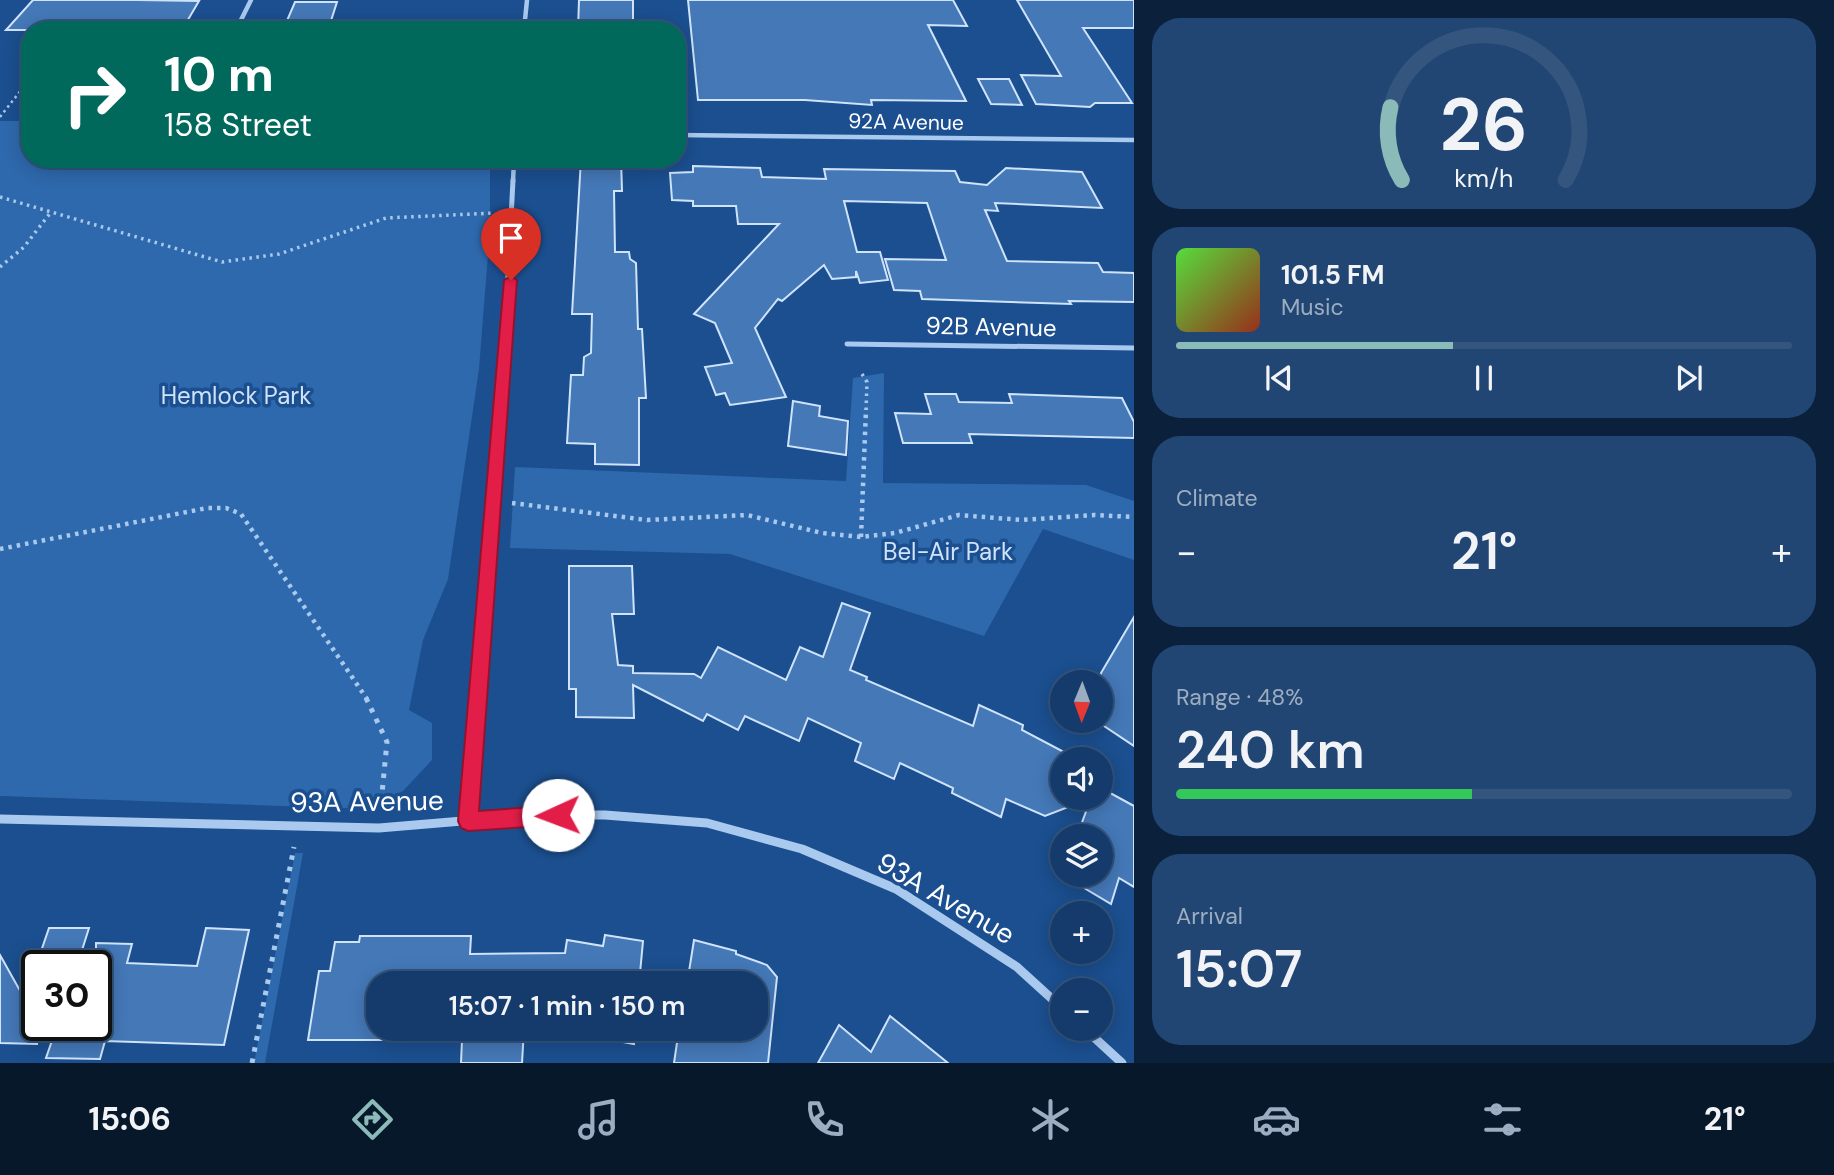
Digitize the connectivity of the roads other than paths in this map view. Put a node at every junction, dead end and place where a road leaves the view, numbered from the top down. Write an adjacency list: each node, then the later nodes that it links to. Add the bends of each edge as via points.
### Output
1 (251, 0): 3 (street)
2 (527, 0): 4 (street)
3 (240, 21)
4 (525, 21)
5 (686, 135): 6 (street, 92A Avenue)
6 (1134, 140)
7 (514, 168): 11 (street, via 508,325)
8 (847, 344): 9 (street, 92B Avenue)
9 (1134, 348)
10 (0, 820): 11 (street, 93A Avenue, via 379,828)
11 (468, 821): 12 (street, 93A Avenue, via 605,815 694,822 802,849 896,889 1017,967)
12 (1050, 997)
13 (1098, 1041): 14 (street)
14 (1122, 1063)

